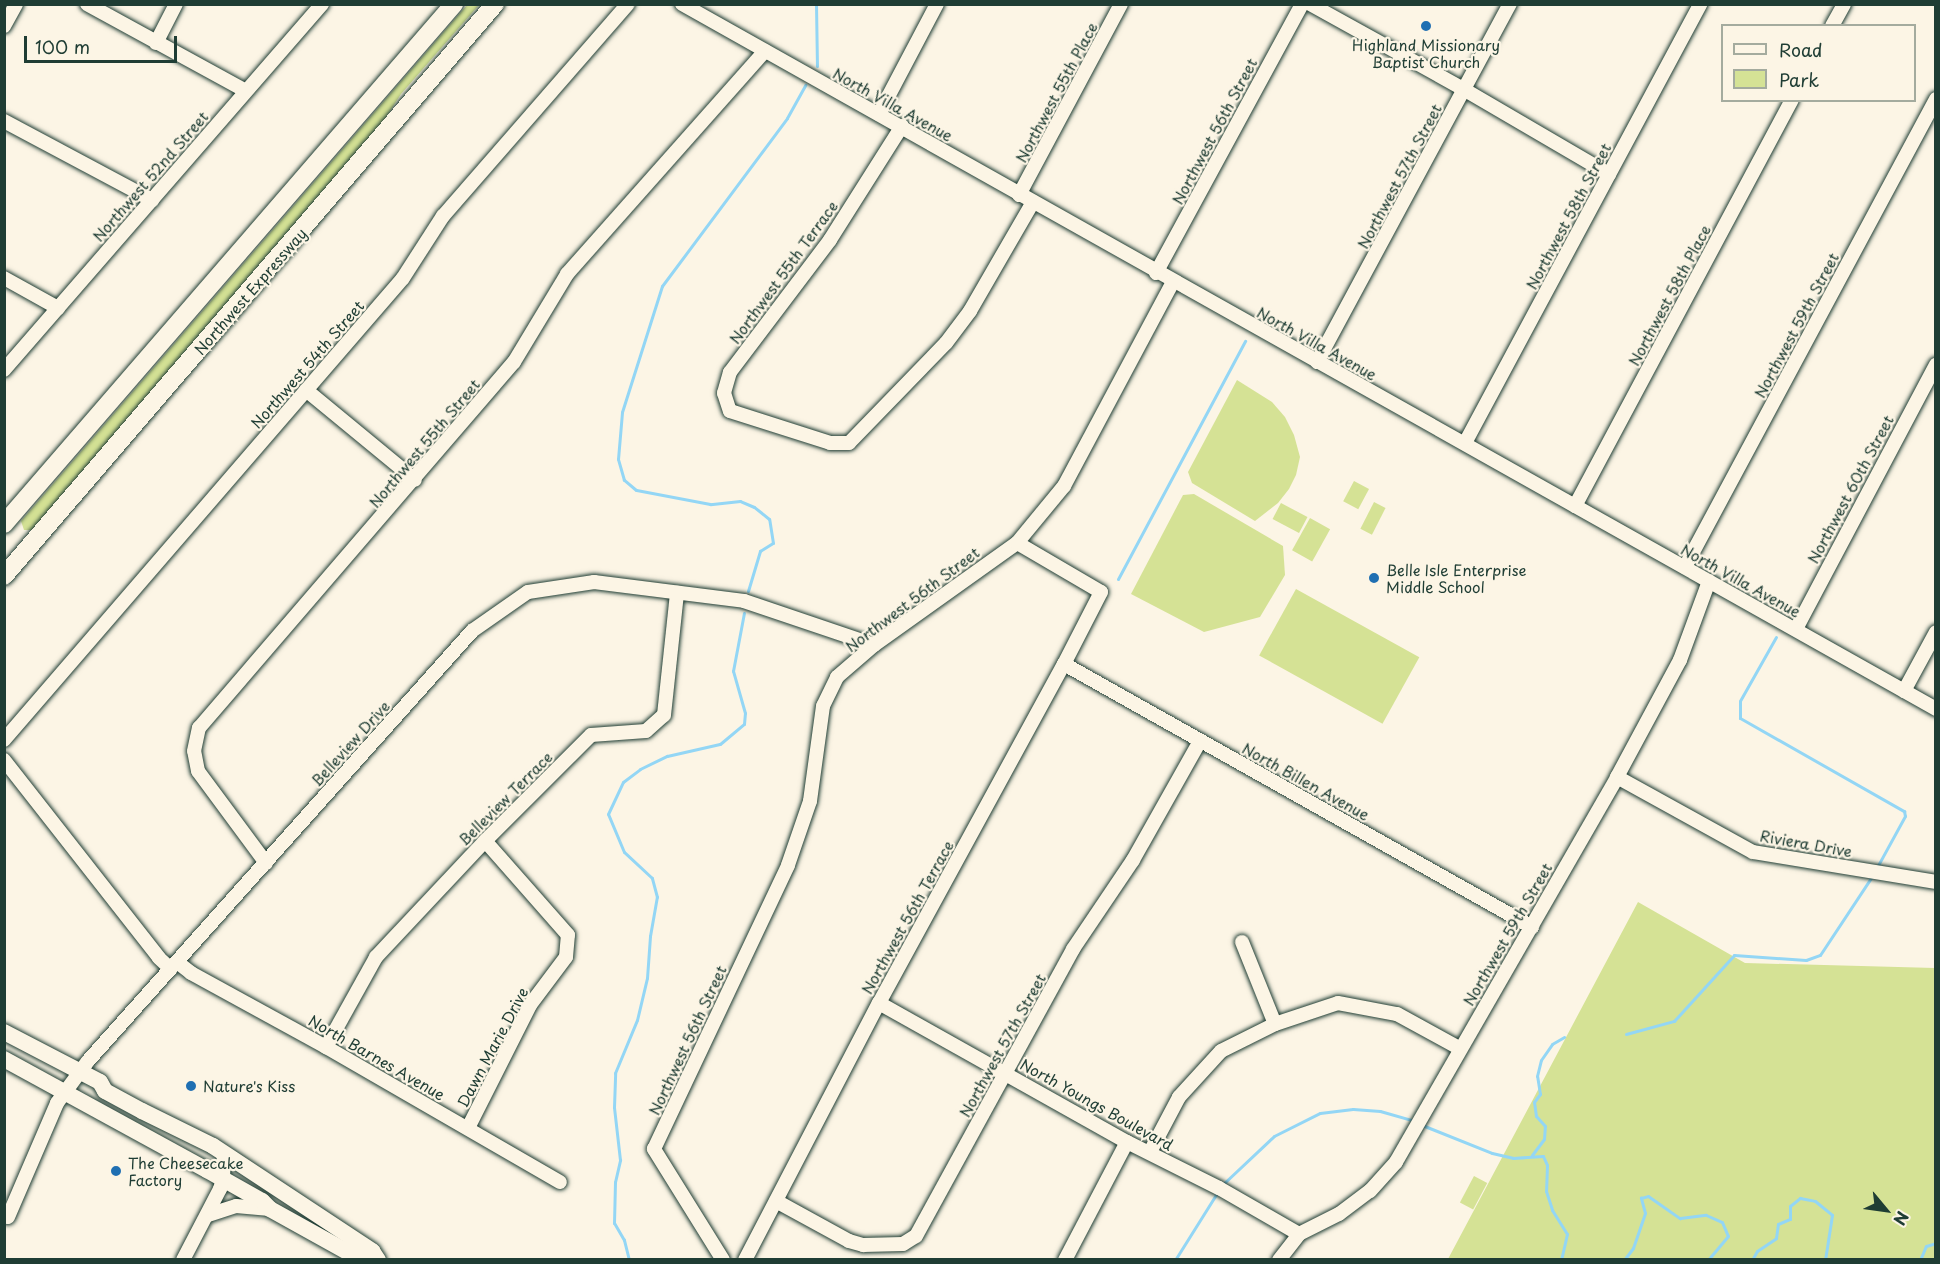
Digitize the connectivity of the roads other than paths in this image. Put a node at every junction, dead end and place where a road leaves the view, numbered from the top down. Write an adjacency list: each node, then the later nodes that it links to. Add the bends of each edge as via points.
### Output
1 (16, 4): 17 (street)
2 (87, 4): 18 (street)
3 (176, 4): 18 (street)
4 (322, 4): 21 (street, Northwest 52nd Street)
5 (454, 4): 42 (highway)
6 (495, 4): 45 (highway, Northwest Expressway)
7 (628, 4): 38 (street, Northwest 54th Street, via 443,216 403,278)
8 (682, 4): 19 (street, North Villa Avenue)
9 (937, 4): 24 (street)
10 (1121, 4): 28 (street, Northwest 55th Place)
11 (1302, 4): 31 (street, Northwest 56th Street)
12 (1310, 4): 20 (street)
13 (1510, 4): 20 (street, Northwest 57th Street)
14 (1701, 4): 27 (street, Northwest 58th Street)
15 (1844, 4): 16 (street)
16 (1833, 24)
17 (4, 26)
18 (156, 43): 21 (street)
19 (765, 51): 24 (street, North Villa Avenue); 40 (street, Northwest 55th Street, via 567,274 514,362)
20 (1465, 90): 27 (street); 35 (street, Northwest 57th Street)
21 (246, 91): 29 (street, Northwest 52nd Street)
22 (1935, 99): 44 (street, Northwest 59th Street)
23 (1791, 102): 41 (street, Northwest 58th Place)
24 (879, 114): 26 (street, North Villa Avenue)
25 (4, 121): 29 (street)
26 (902, 126): 28 (street, North Villa Avenue); 30 (street, Northwest 55th Terrace, via 831,240 730,372 723,393 730,411 830,443 849,443 946,343 970,311)
27 (1609, 174): 39 (street, Northwest 58th Street)
28 (1019, 195): 30 (street, North Villa Avenue)
29 (152, 200): 34 (street, Northwest 52nd Street)
30 (1033, 202): 31 (street, North Villa Avenue)
31 (1156, 273): 33 (street, North Villa Avenue)
32 (4, 279): 34 (street)
33 (1173, 282): 35 (street, North Villa Avenue); 43 (street, Northwest 56th Street, via 1064,486)
34 (58, 308): 37 (street, Northwest 52nd Street)
35 (1317, 362): 39 (street, North Villa Avenue)
36 (1935, 365): 48 (street, Northwest 60th Street)
37 (4, 370)
38 (306, 390): 40 (street); 54 (street, Northwest 54th Street)
39 (1465, 443): 41 (street, North Villa Avenue)
40 (415, 480): 59 (street, Northwest 55th Street, via 199,728 194,751 198,771)
41 (1575, 506): 44 (street, North Villa Avenue)
42 (4, 524)
43 (1017, 543): 50 (street, Northwest 56th Street); 51 (street, Northwest 56th Terrace, via 1101,592)
44 (1685, 567): 46 (street, North Villa Avenue)
45 (4, 576)
46 (1709, 581): 48 (street, North Villa Avenue); 57 (street, Northwest 59th Street, via 1680,660)
47 (677, 593): 50 (street, Belleview Drive, via 744,601); 58 (street, Belleview Terrace, via 664,715 646,731 591,735); 59 (street, Belleview Drive, via 594,582 528,592 472,631)
48 (1796, 629): 52 (street, North Villa Avenue)
49 (1935, 632): 52 (street)
50 (874, 645): 88 (street, Northwest 56th Street, via 837,677 823,706 810,801 788,865 654,1149)
51 (1064, 664): 55 (street, North Billen Avenue); 64 (street, Northwest 56th Terrace)
52 (1904, 691): 53 (street, North Villa Avenue)
53 (1935, 709)
54 (4, 740)
55 (1200, 741): 61 (street, North Billen Avenue); 71 (street, Northwest 57th Street, via 1133,860 1073,949)
56 (4, 760): 63 (street, North Barnes Avenue, via 159,958)
57 (1617, 777): 60 (street, Riviera Drive, via 1753,852); 61 (street, Northwest 59th Street)
58 (485, 841): 67 (street, Belleview Terrace, via 376,957); 74 (street, Dawn Marie Drive, via 568,935 566,957 530,1005)
59 (266, 863): 63 (street, Belleview Drive)
60 (1935, 882)
61 (1532, 927): 68 (street, Northwest 59th Street)
62 (1242, 942): 65 (street)
63 (174, 965): 67 (street, North Barnes Avenue); 70 (street, Belleview Drive)
64 (879, 1004): 71 (street, North Youngs Boulevard); 80 (street, Northwest 56th Terrace)
65 (1275, 1024): 68 (street, via 1338,1003 1397,1014); 76 (street, via 1221,1051 1179,1097)
66 (4, 1032): 70 (main road)
67 (326, 1047): 74 (street, North Barnes Avenue)
68 (1459, 1048): 84 (street, Northwest 59th Street, via 1396,1162 1370,1191 1339,1214)
69 (4, 1059): 73 (main road)
70 (80, 1071): 72 (main road, via 100,1082); 73 (street, Belleview Drive)
71 (1005, 1072): 75 (street, North Youngs Boulevard); 80 (street, Northwest 57th Street, via 916,1236 903,1244 863,1245 849,1241)
72 (105, 1091): 73 (main road); 77 (main road)
73 (65, 1092): 78 (main road); 83 (street, Belleview Drive)
74 (468, 1128): 79 (street, North Barnes Avenue)
75 (1126, 1142): 76 (street, North Youngs Boulevard); 90 (street)
76 (1150, 1152): 84 (street, North Youngs Boulevard)
77 (224, 1154): 78 (street); 87 (main road, via 372,1251)
78 (223, 1179): 81 (main road); 82 (street)
79 (560, 1182)
80 (776, 1201): 89 (street, Northwest 56th Terrace)
81 (270, 1209): 82 (street, via 237,1206); 86 (main road)
82 (208, 1215): 85 (street)
83 (8, 1217)
84 (1299, 1234): 91 (street, Northwest 59th Street)
85 (183, 1260)
86 (362, 1260)
87 (378, 1260)
88 (723, 1260)
89 (745, 1260)
90 (1065, 1260)
91 (1279, 1260)

